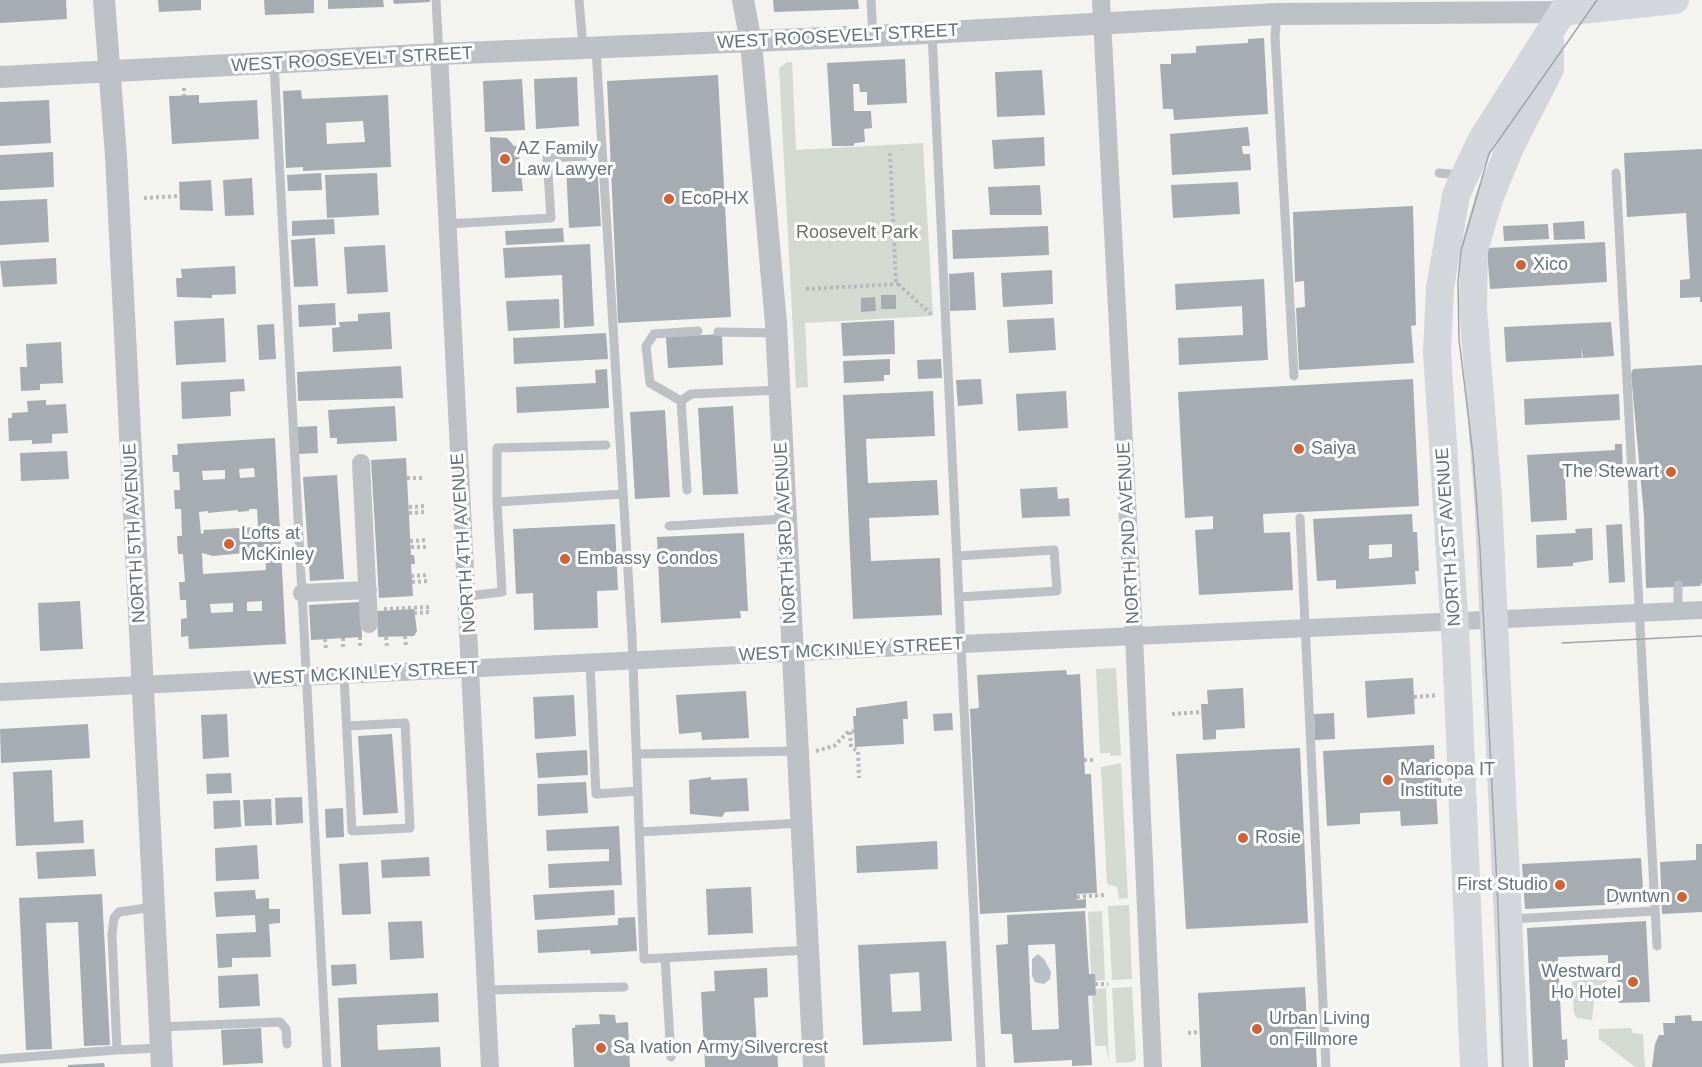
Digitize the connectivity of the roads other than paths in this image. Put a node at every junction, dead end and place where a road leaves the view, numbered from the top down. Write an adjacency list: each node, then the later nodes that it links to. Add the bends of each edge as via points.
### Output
1 (104, 0): 18 (street, NORTH 5TH AVENUE)
2 (436, 0): 16 (lane)
3 (579, 0): 15 (lane)
4 (743, 0): 14 (street, NORTH 3RD AVENUE)
5 (872, 0): 13 (lane)
6 (1101, 0): 11 (street, NORTH 2ND AVENUE)
7 (1675, 0): 10 (main road, WEST ROOSEVELT STREET)
8 (1372, 6): 9 (street, WEST ROOSEVELT STREET); 10 (street, WEST ROOSEVELT STREET)
9 (1277, 14): 11 (street, WEST ROOSEVELT STREET); 26 (lane, via 1275,38)
10 (1561, 15): 46 (main road, via 1550,69 1511,145 1474,250 1473,309); 47 (main road, NORTH 1ST AVENUE, via 1481,141 1452,174 1456,195 1443,265 1437,352)
11 (1102, 23): 12 (street, WEST ROOSEVELT STREET); 50 (street, NORTH 2ND AVENUE)
12 (932, 33): 13 (street, WEST ROOSEVELT STREET); 37 (lane)
13 (873, 36): 14 (street, WEST ROOSEVELT STREET)
14 (751, 42): 15 (street, WEST ROOSEVELT STREET); 25 (street, NORTH 3RD AVENUE)
15 (589, 50): 16 (street, WEST ROOSEVELT STREET); 32 (lane)
16 (439, 54): 17 (street, WEST ROOSEVELT STREET); 22 (street, NORTH 4TH AVENUE)
17 (274, 63): 18 (street, WEST ROOSEVELT STREET); 39 (lane)
18 (109, 72): 19 (street, WEST ROOSEVELT STREET); 58 (street, NORTH 5TH AVENUE)
19 (0, 78)
20 (589, 156): 22 (lane, via 547,158 551,218)
21 (1616, 173): 45 (lane)
22 (447, 224): 41 (street, NORTH 4TH AVENUE)
23 (698, 331): 28 (lane, via 654,334 646,346 650,383)
24 (718, 332): 25 (lane)
25 (776, 333): 27 (street, NORTH 3RD AVENUE)
26 (1294, 376)
27 (779, 390): 28 (lane, via 691,394); 35 (street, NORTH 3RD AVENUE)
28 (681, 401): 31 (lane)
29 (606, 445): 33 (lane, via 496,448)
30 (361, 463): 40 (street)
31 (687, 490)
32 (623, 494): 33 (lane); 53 (lane)
33 (498, 502): 41 (lane, via 502,592)
34 (1300, 518): 48 (lane)
35 (784, 519): 36 (lane); 52 (street, NORTH 3RD AVENUE)
36 (669, 526)
37 (957, 556): 42 (lane); 42 (lane, via 1054,550 1057,591)
38 (1678, 585): 44 (lane)
39 (302, 593): 40 (street); 57 (lane)
40 (374, 594): 49 (street)
41 (468, 596): 55 (street, NORTH 4TH AVENUE)
42 (959, 597): 51 (lane)
43 (1702, 610): 44 (street, WEST MCKINLEY STREET)
44 (1678, 612): 45 (street, WEST MCKINLEY STREET)
45 (1641, 614): 46 (street, WEST MCKINLEY STREET); 67 (lane)
46 (1494, 621): 47 (street, WEST MCKINLEY STREET); 68 (main road)
47 (1454, 623): 48 (street, WEST MCKINLEY STREET); 85 (main road, NORTH 1ST AVENUE)
48 (1306, 629): 50 (street, WEST MCKINLEY STREET); 84 (lane)
49 (365, 631)
50 (1134, 636): 51 (street, WEST MCKINLEY STREET); 83 (street, NORTH 2ND AVENUE)
51 (961, 644): 52 (street, WEST MCKINLEY STREET); 82 (lane)
52 (792, 653): 53 (street, WEST MCKINLEY STREET); 61 (street, NORTH 3RD AVENUE)
53 (633, 660): 54 (street, WEST MCKINLEY STREET); 62 (lane)
54 (590, 663): 55 (street, WEST MCKINLEY STREET); 63 (lane, via 596,794)
55 (472, 668): 56 (street, WEST MCKINLEY STREET); 73 (street, NORTH 4TH AVENUE)
56 (344, 676): 57 (street, WEST MCKINLEY STREET); 60 (lane)
57 (307, 678): 58 (street, WEST MCKINLEY STREET); 79 (lane)
58 (143, 687): 59 (street, WEST MCKINLEY STREET); 66 (street, NORTH 5TH AVENUE)
59 (0, 692)
60 (347, 726): 60 (lane, via 352,831 410,828 405,723)
61 (806, 751): 62 (lane); 64 (street, NORTH 3RD AVENUE)
62 (637, 754): 63 (lane)
63 (638, 791): 65 (lane)
64 (802, 823): 65 (lane); 70 (street, NORTH 3RD AVENUE)
65 (640, 832): 71 (lane, via 644,959)
66 (153, 907): 75 (street, NORTH 5TH AVENUE); 76 (lane, via 119,912 114,918)
67 (1655, 911): 68 (lane); 69 (lane)
68 (1508, 919): 86 (main road)
69 (1657, 946)
70 (808, 950): 71 (lane); 81 (street, NORTH 3RD AVENUE)
71 (665, 958): 77 (lane)
72 (624, 987): 73 (lane)
73 (486, 990): 80 (street, NORTH 4TH AVENUE)
74 (287, 1044): 75 (lane, via 286,1029 280,1022)
75 (161, 1047): 76 (lane)
76 (117, 1050): 78 (lane)
77 (671, 1057)
78 (0, 1059)
79 (327, 1067)
80 (490, 1067)
81 (813, 1067)
82 (981, 1067)
83 (1154, 1067)
84 (1326, 1067)
85 (1474, 1067)
86 (1515, 1067)

